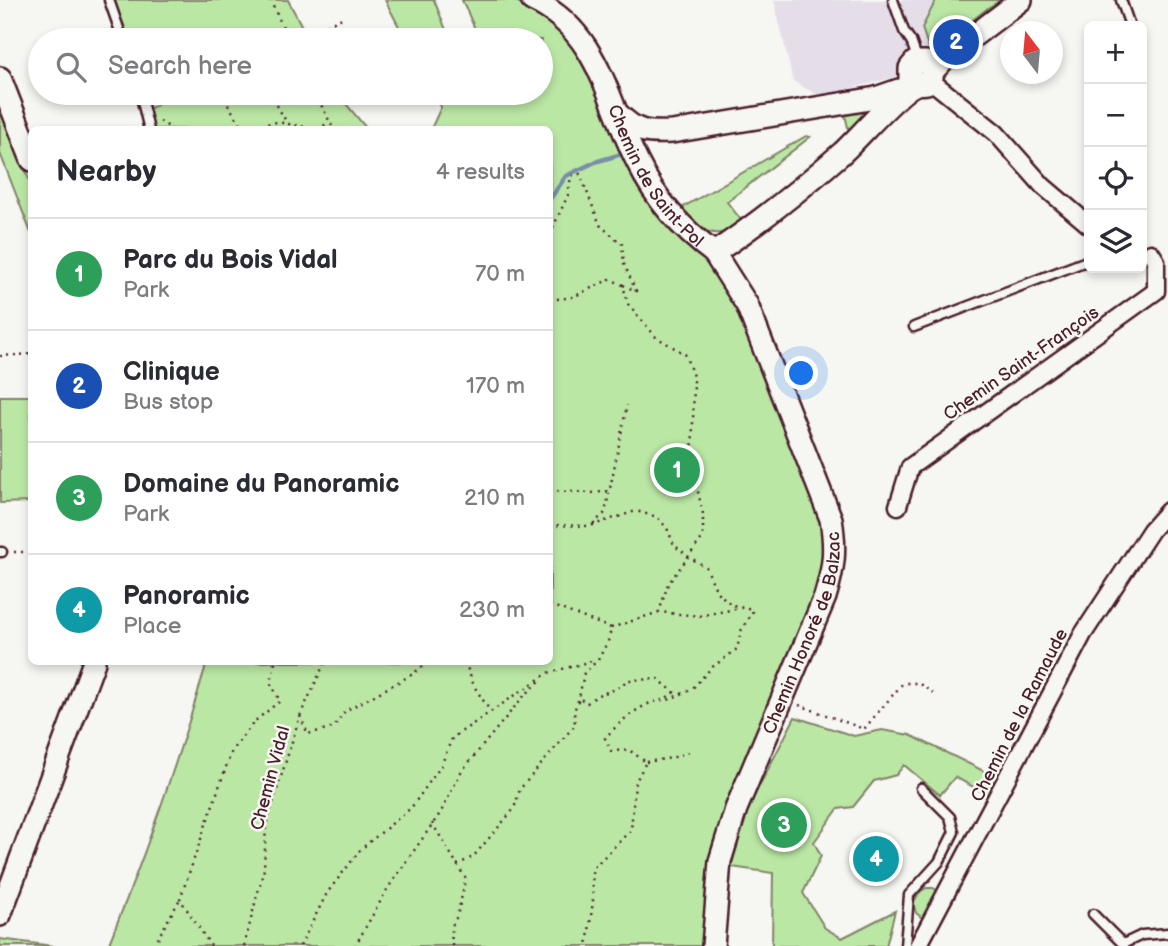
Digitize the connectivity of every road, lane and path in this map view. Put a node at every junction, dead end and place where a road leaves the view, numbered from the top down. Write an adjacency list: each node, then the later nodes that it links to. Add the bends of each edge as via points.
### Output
1 (109, 0): 9 (lane)
2 (270, 0): 10 (path)
3 (532, 0): 18 (street, Chemin de Saint-Pol, via 569,24 598,65)
4 (893, 0): 12 (lane)
5 (1021, 0): 12 (street)
6 (1121, 0): 8 (lane)
7 (344, 17): 11 (path)
8 (1128, 21)
9 (119, 28)
10 (283, 28)
11 (320, 28)
12 (922, 74): 18 (street, via 876,98 672,132 633,129); 28 (street, via 996,133 1043,186); 31 (street, Chemin de Saint-Pol, via 841,154)
13 (0, 78): 27 (street)
14 (144, 105): 21 (lane)
15 (229, 105): 22 (path)
16 (277, 105): 20 (path)
17 (321, 105): 19 (path)
18 (620, 120): 31 (street, Chemin de Saint-Pol, via 654,192 677,222)
19 (329, 122): 25 (path); 26 (path)
20 (286, 123): 23 (path); 24 (path)
21 (148, 126)
22 (244, 126)
23 (256, 126)
24 (300, 126)
25 (324, 126)
26 (332, 126)
27 (28, 150)
28 (1084, 221)
29 (553, 228): 34 (path, via 571,176 580,174 600,225 622,244 624,264 636,291)
30 (1168, 250): 32 (street)
31 (714, 253): 62 (street, Chemin Honoré de Balzac, via 747,305 831,519 834,564 825,597)
32 (1147, 254): 42 (street, Chemin Saint-François, via 1156,261 1156,291 910,467)
33 (1084, 262): 36 (lane)
34 (624, 285): 35 (path, via 610,279 573,297); 48 (path, via 628,304 656,337 685,354 694,379 692,465 703,537)
35 (553, 300)
36 (914, 327)
37 (28, 354): 38 (path)
38 (0, 356)
39 (627, 405): 41 (path)
40 (553, 491): 41 (path)
41 (611, 491): 45 (path, via 605,513)
42 (898, 506)
43 (1168, 512): 72 (street, Chemin de la Ramaude, via 1083,634)
44 (553, 525): 45 (path)
45 (590, 526): 48 (path, via 636,511 657,517 674,545)
46 (1, 552): 47 (path)
47 (28, 552)
48 (689, 557): 50 (path, via 706,567 717,592 732,605); 51 (path, via 668,584)
49 (553, 607): 52 (path)
50 (746, 607): 51 (path, via 699,615); 63 (path, via 753,611 737,649 692,689)
51 (659, 612): 52 (path)
52 (611, 628): 53 (path)
53 (598, 660): 59 (path); 61 (path, via 584,673)
54 (93, 665): 74 (street)
55 (274, 665): 73 (path, via 271,684 280,701 255,721 232,750)
56 (324, 665): 65 (path, Chemin Vidal)
57 (424, 665): 65 (path, via 345,711 334,727 308,734)
58 (466, 665): 64 (path)
59 (548, 673): 64 (path); 69 (path, via 461,772)
60 (933, 693): 62 (path, via 918,683 903,683 864,729)
61 (579, 698): 63 (path, via 587,703 628,680 658,679 674,692); 71 (path, via 575,725 520,789 514,809 473,857)
62 (782, 698): 85 (street, Chemin Honoré de Balzac, via 736,809 720,861)
63 (664, 702): 67 (path, via 647,704 605,738 611,751 629,750)
64 (490, 711): 81 (path, via 452,738 441,766 411,808 361,849 327,893)
65 (300, 716): 80 (path, Chemin Vidal, via 266,825 264,869)
66 (693, 750): 67 (path)
67 (646, 762): 84 (path, via 635,783 631,830 592,869)
68 (921, 788): 70 (lane, via 950,817 954,832)
69 (432, 823): 71 (path); 82 (path)
70 (939, 862): 72 (lane); 86 (lane, via 909,894)
71 (457, 865): 83 (path, via 466,879 451,928)
72 (960, 870): 87 (street, Chemin de la Ramaude)
73 (180, 899): 78 (path); 79 (path)
74 (0, 915)
75 (1093, 915): 77 (lane)
76 (1168, 933): 77 (lane, via 1142,935)
77 (1123, 945)
78 (156, 946)
79 (211, 946)
80 (244, 946)
81 (300, 946)
82 (355, 946)
83 (452, 946)
84 (587, 946)
85 (713, 946)
86 (905, 946)
87 (918, 946)

